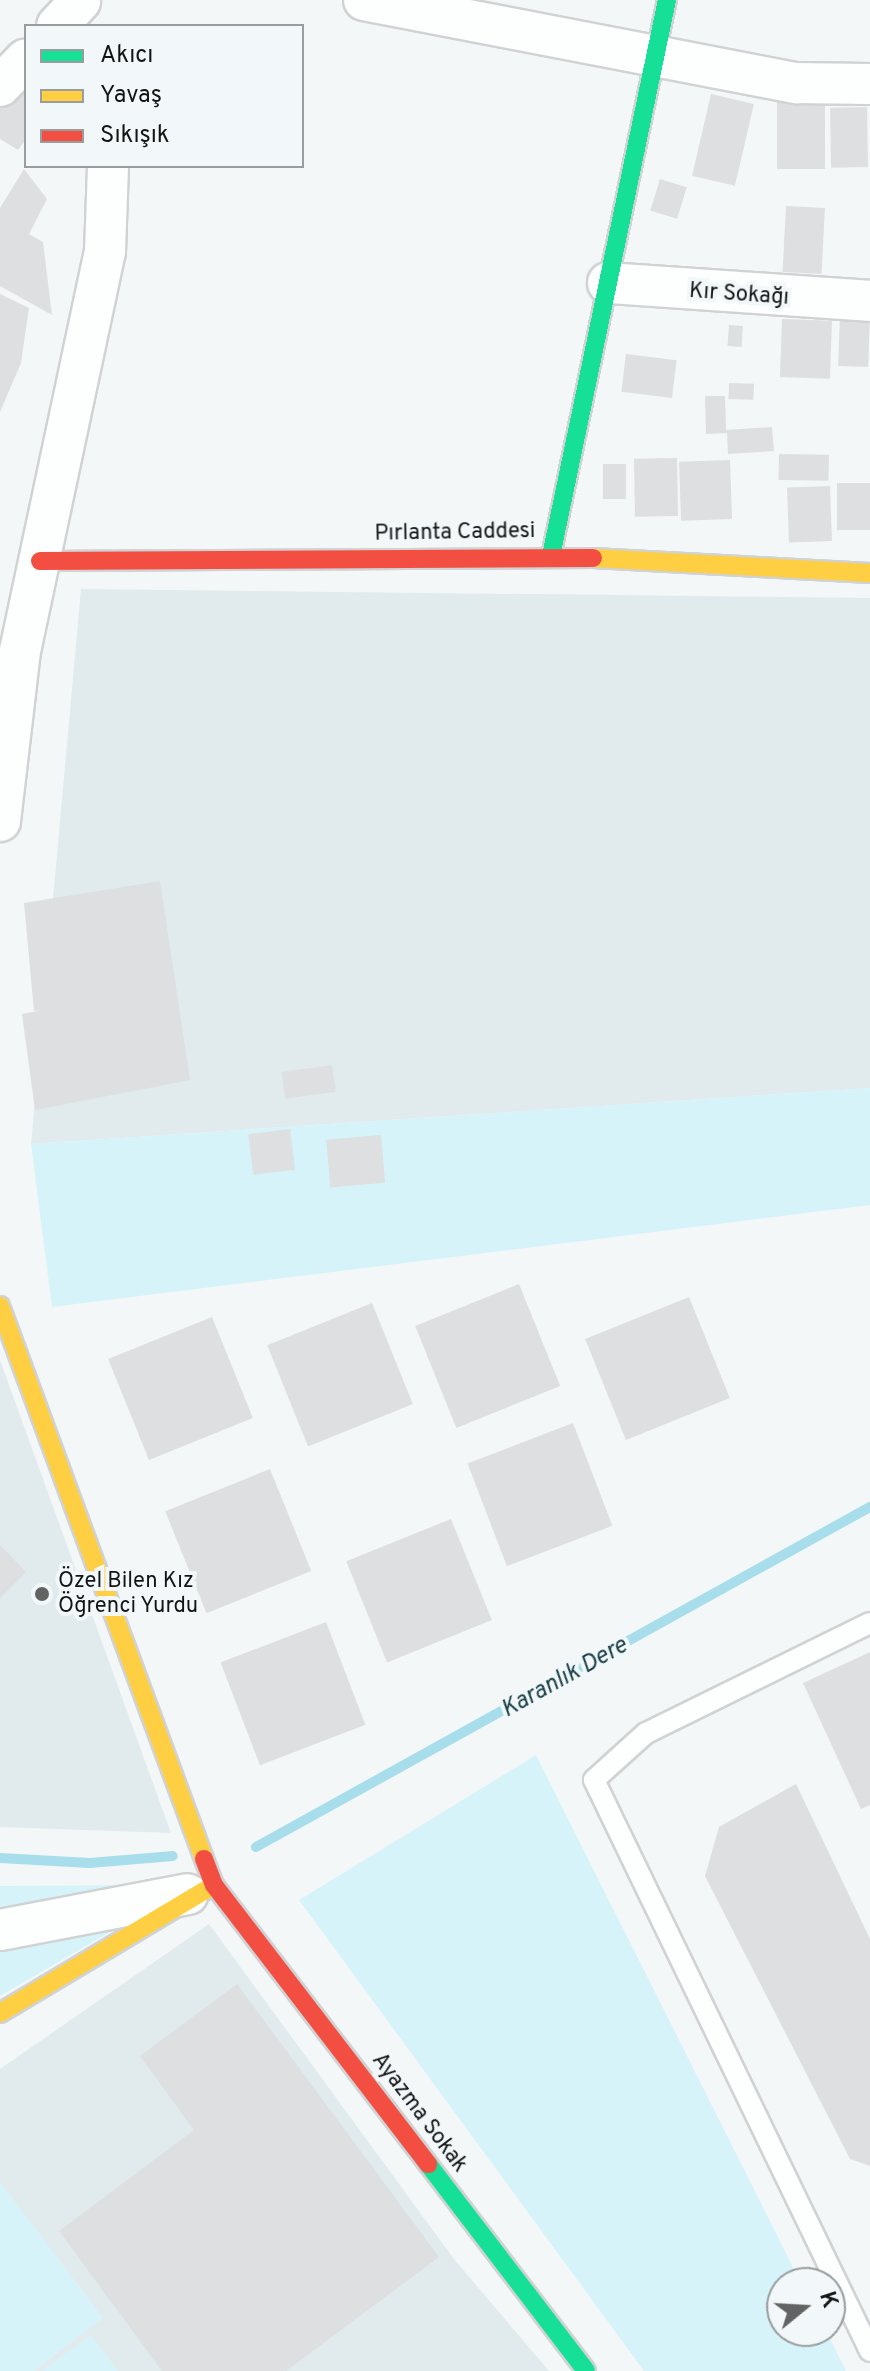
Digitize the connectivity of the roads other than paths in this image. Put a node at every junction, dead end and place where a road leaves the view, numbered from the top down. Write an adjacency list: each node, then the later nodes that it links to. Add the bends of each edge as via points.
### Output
1 (364, 0): 3 (street)
2 (667, 0): 3 (street)
3 (653, 59): 5 (street, via 797,83); 8 (street)
4 (24, 61): 6 (street)
5 (870, 84)
6 (0, 86)
7 (108, 168): 11 (street, via 105,252)
8 (608, 283): 9 (street, Kır Sokağı); 10 (street)
9 (870, 301)
10 (551, 556): 11 (street, Pırlanta Caddesi); 12 (street, Pırlanta Caddesi)
11 (40, 561): 13 (street)
12 (870, 573)
13 (10, 638): 14 (street)
14 (0, 821)
15 (0, 1306): 17 (street, Ayazma Sokak)
16 (870, 1623): 20 (lane, via 646,1733 594,1780)
17 (209, 1888): 18 (street); 19 (street); 21 (street, Ayazma Sokak)
18 (0, 1930)
19 (0, 2013)
20 (870, 2351)
21 (586, 2371)

